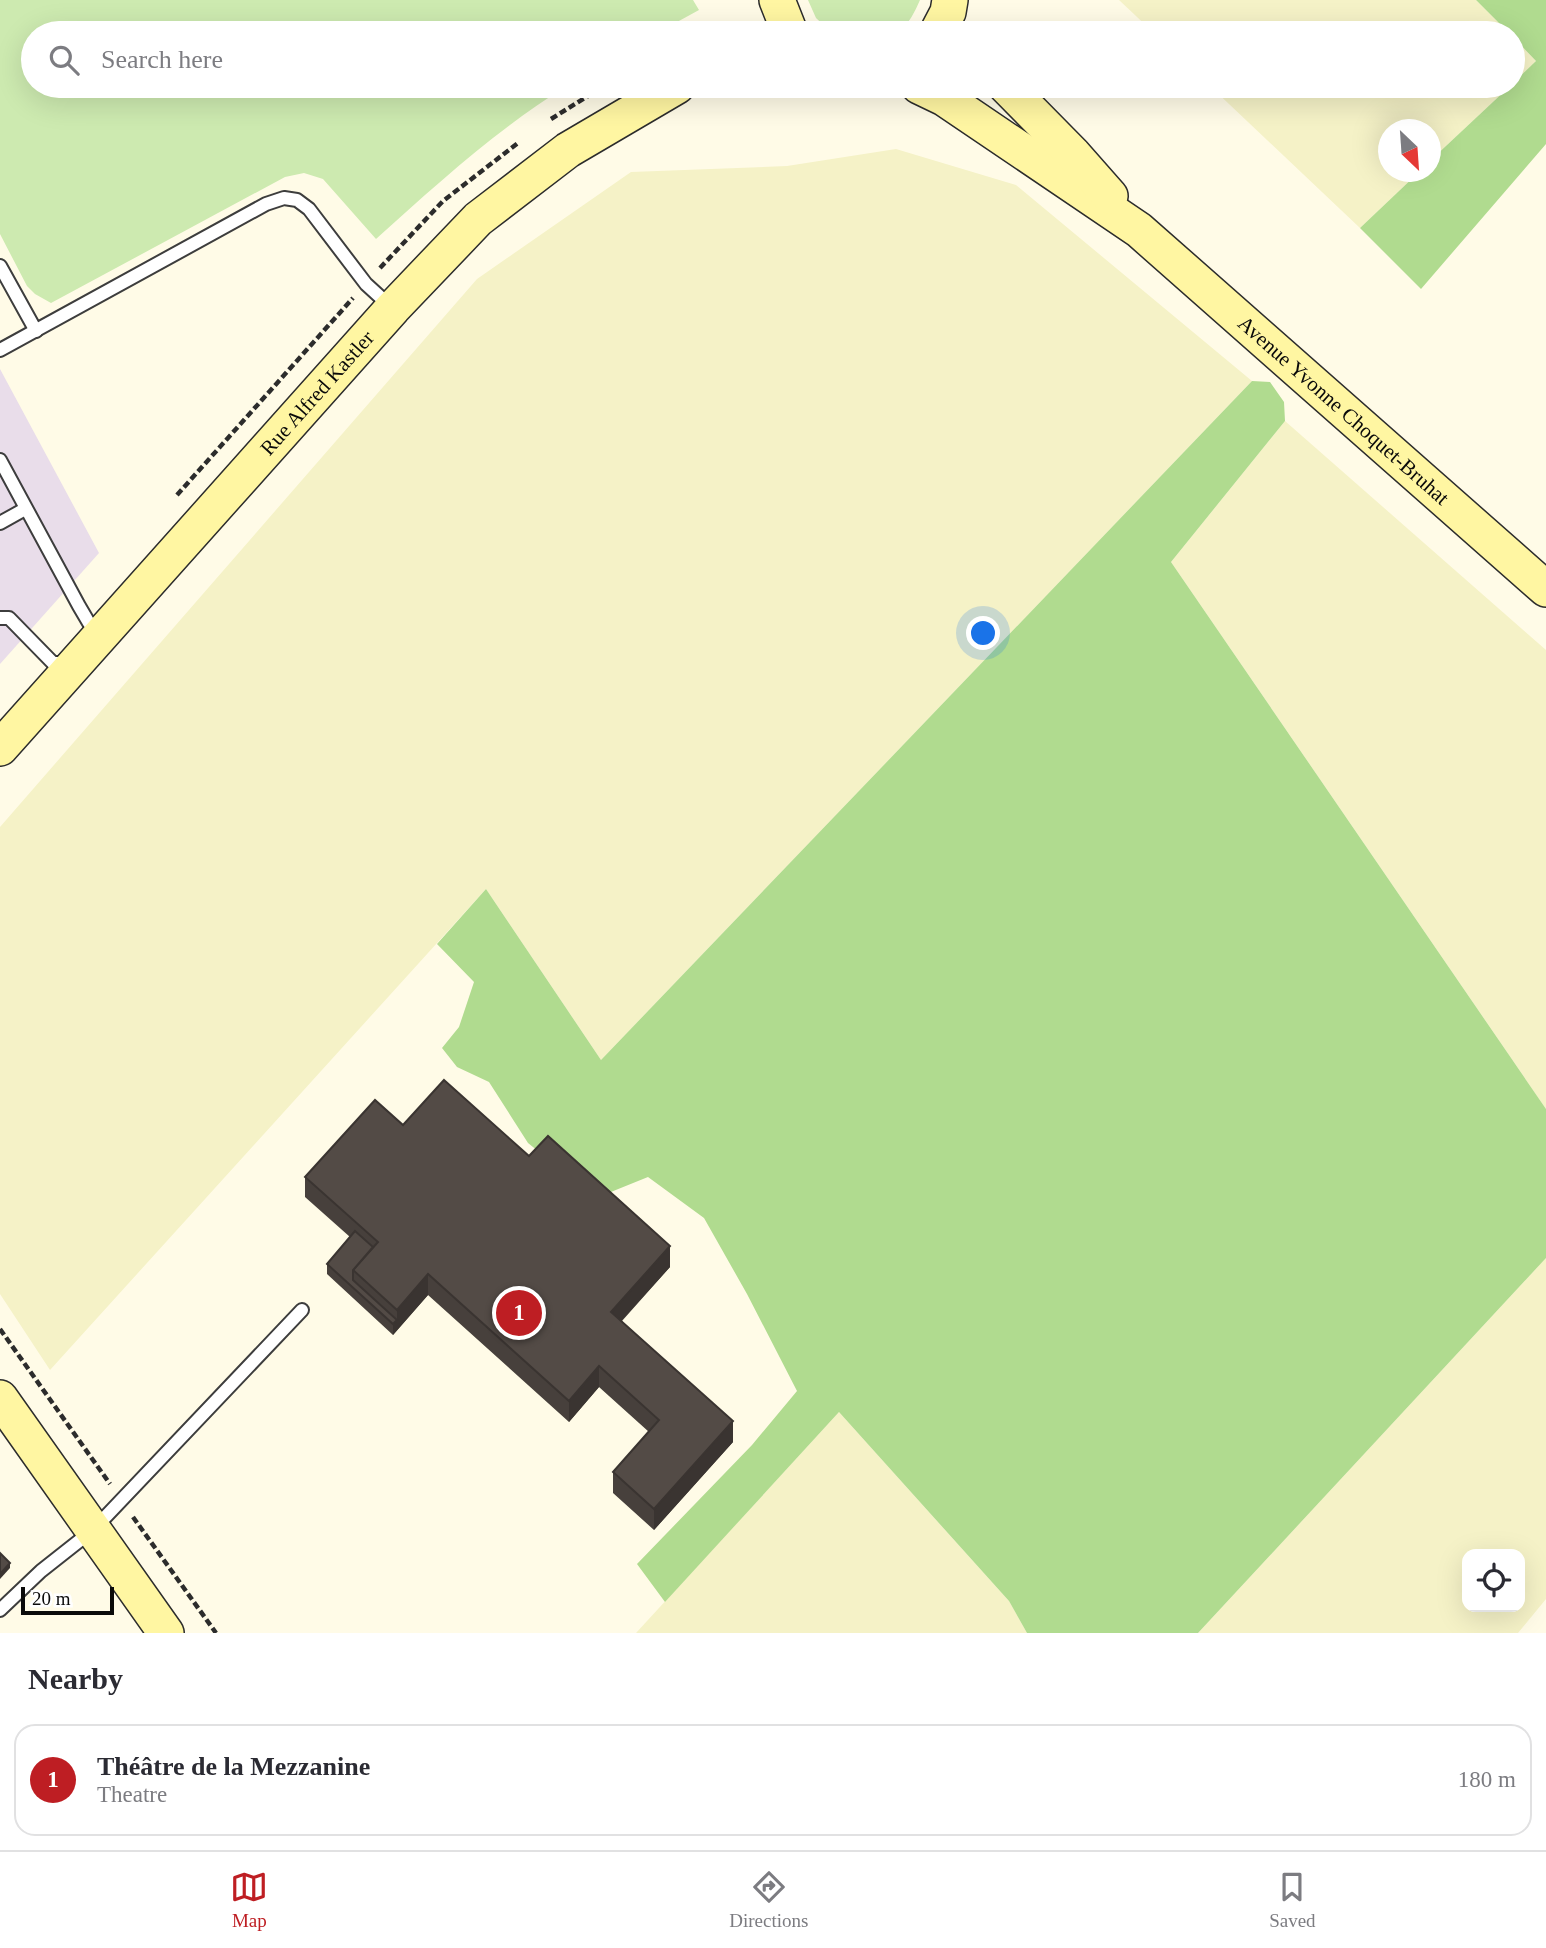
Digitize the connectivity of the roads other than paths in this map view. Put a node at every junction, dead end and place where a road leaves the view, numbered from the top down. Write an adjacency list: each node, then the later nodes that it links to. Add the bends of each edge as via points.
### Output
1 (657, 98): 6 (street, Rue Alfred Kastler, via 568,150 488,211)
2 (944, 98): 4 (street, Avenue Yvonne Choquet-Bruhat)
3 (1018, 98): 4 (street, Avenue Yvonne Choquet-Bruhat)
4 (1139, 230): 12 (street, Avenue Yvonne Choquet-Bruhat)
5 (0, 266): 7 (lane)
6 (393, 308): 7 (lane, via 359,276 309,209 284,198); 14 (street, Rue Alfred Kastler)
7 (36, 331): 8 (lane)
8 (0, 350)
9 (0, 460): 10 (lane)
10 (26, 509): 11 (lane); 14 (lane, via 89,623)
11 (0, 523)
12 (1546, 589)
13 (0, 618): 15 (lane, via 9,618 53,663)
14 (103, 633): 15 (street, Rue Alfred Kastler)
15 (75, 663): 16 (street, Rue Alfred Kastler)
16 (0, 748)
17 (302, 1310): 19 (lane)
18 (0, 1398): 19 (street)
19 (93, 1530): 20 (lane); 21 (street)
20 (0, 1610)
21 (166, 1633)

